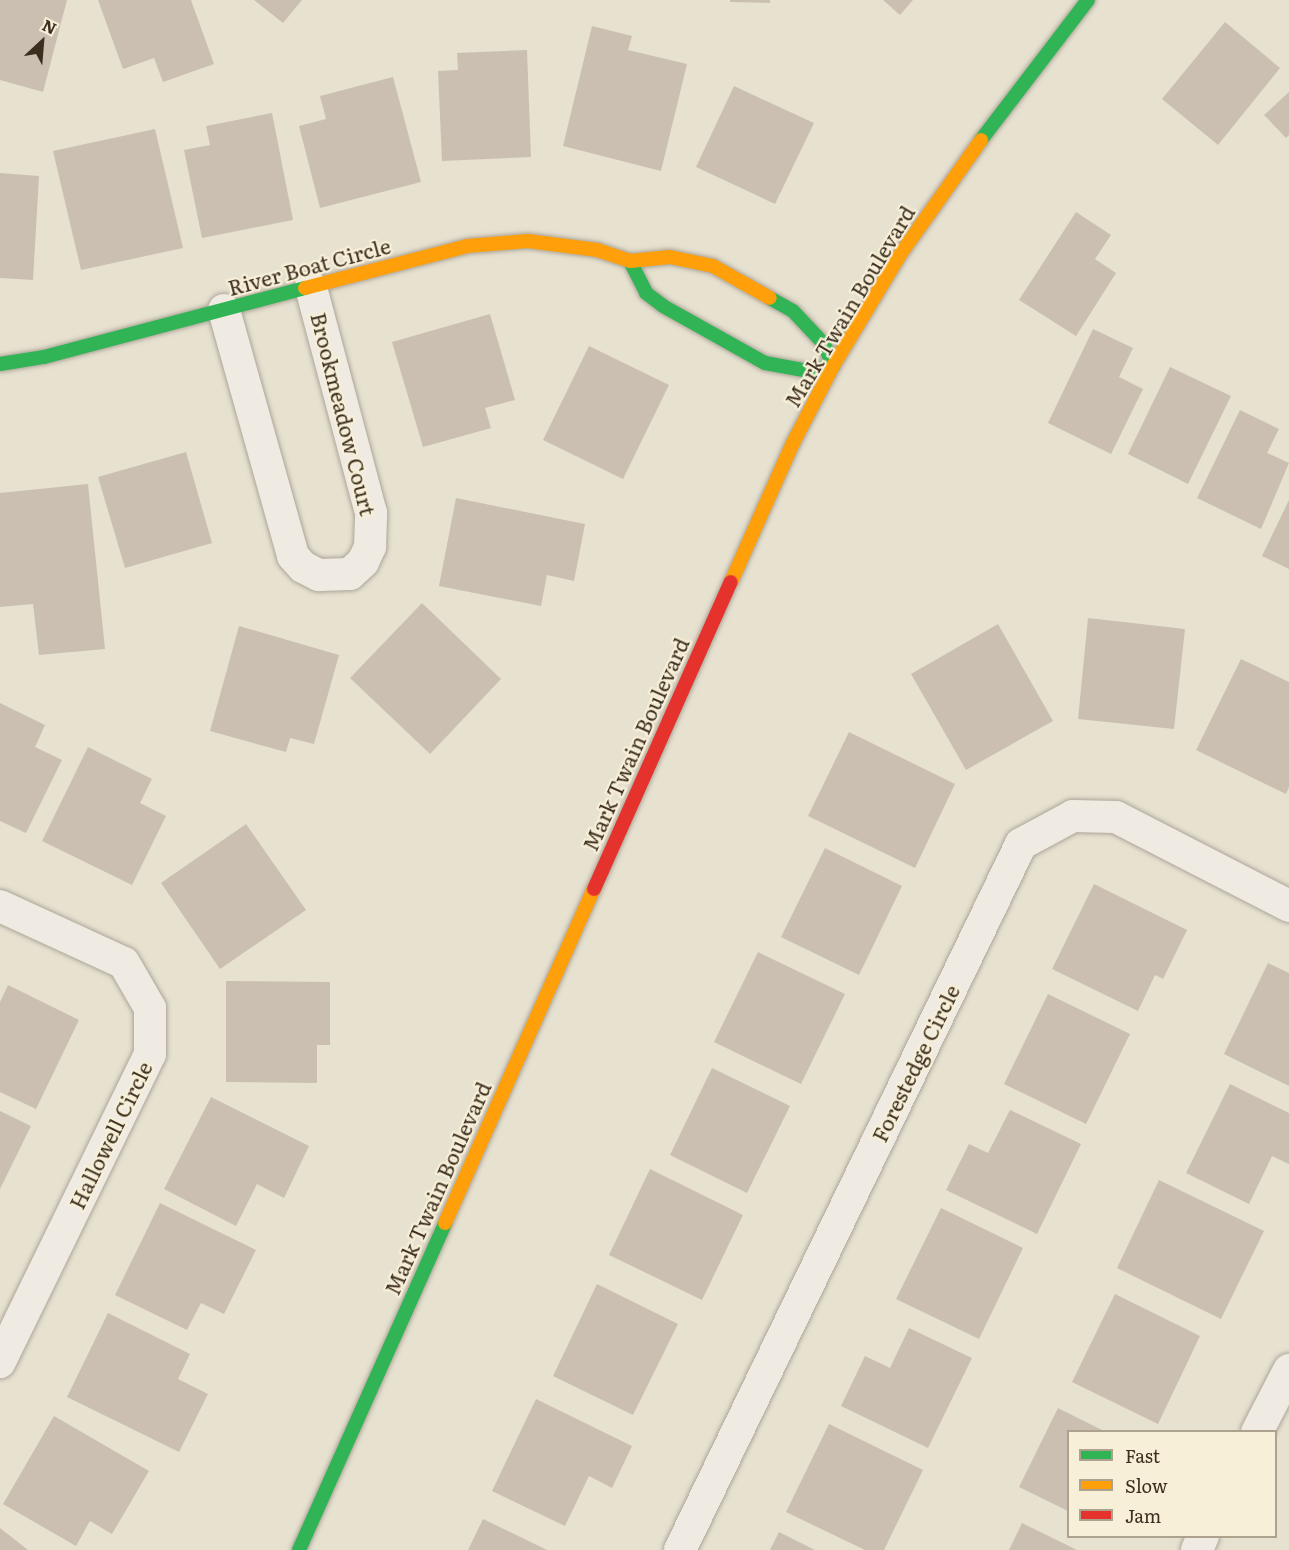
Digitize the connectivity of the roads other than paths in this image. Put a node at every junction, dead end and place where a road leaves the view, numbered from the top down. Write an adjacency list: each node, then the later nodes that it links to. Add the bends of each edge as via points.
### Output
1 (1088, 0): 6 (street, Mark Twain Boulevard, via 1006,104 930,211)
2 (630, 261): 3 (street, River Boat Circle, via 563,244 495,242); 6 (street, via 640,285 663,306 765,363 809,371); 6 (street, River Boat Circle, via 670,257 713,266 793,311 824,344)
3 (311, 287): 4 (street, River Boat Circle); 4 (street, Brookmeadow Court, via 371,513 370,547 363,562 350,574 319,575 293,556)
4 (224, 310): 5 (street, River Boat Circle, via 44,357)
5 (0, 364)
6 (833, 366): 12 (street, Mark Twain Boulevard, via 787,456)
7 (0, 906): 9 (street, Hallowell Circle, via 124,963 150,1008 150,1054)
8 (1289, 906): 13 (street, Forestedge Circle, via 1116,817 1074,816 1021,844)
9 (0, 1362)
10 (1289, 1370): 11 (street)
11 (1258, 1430)
12 (298, 1550)
13 (680, 1550)

